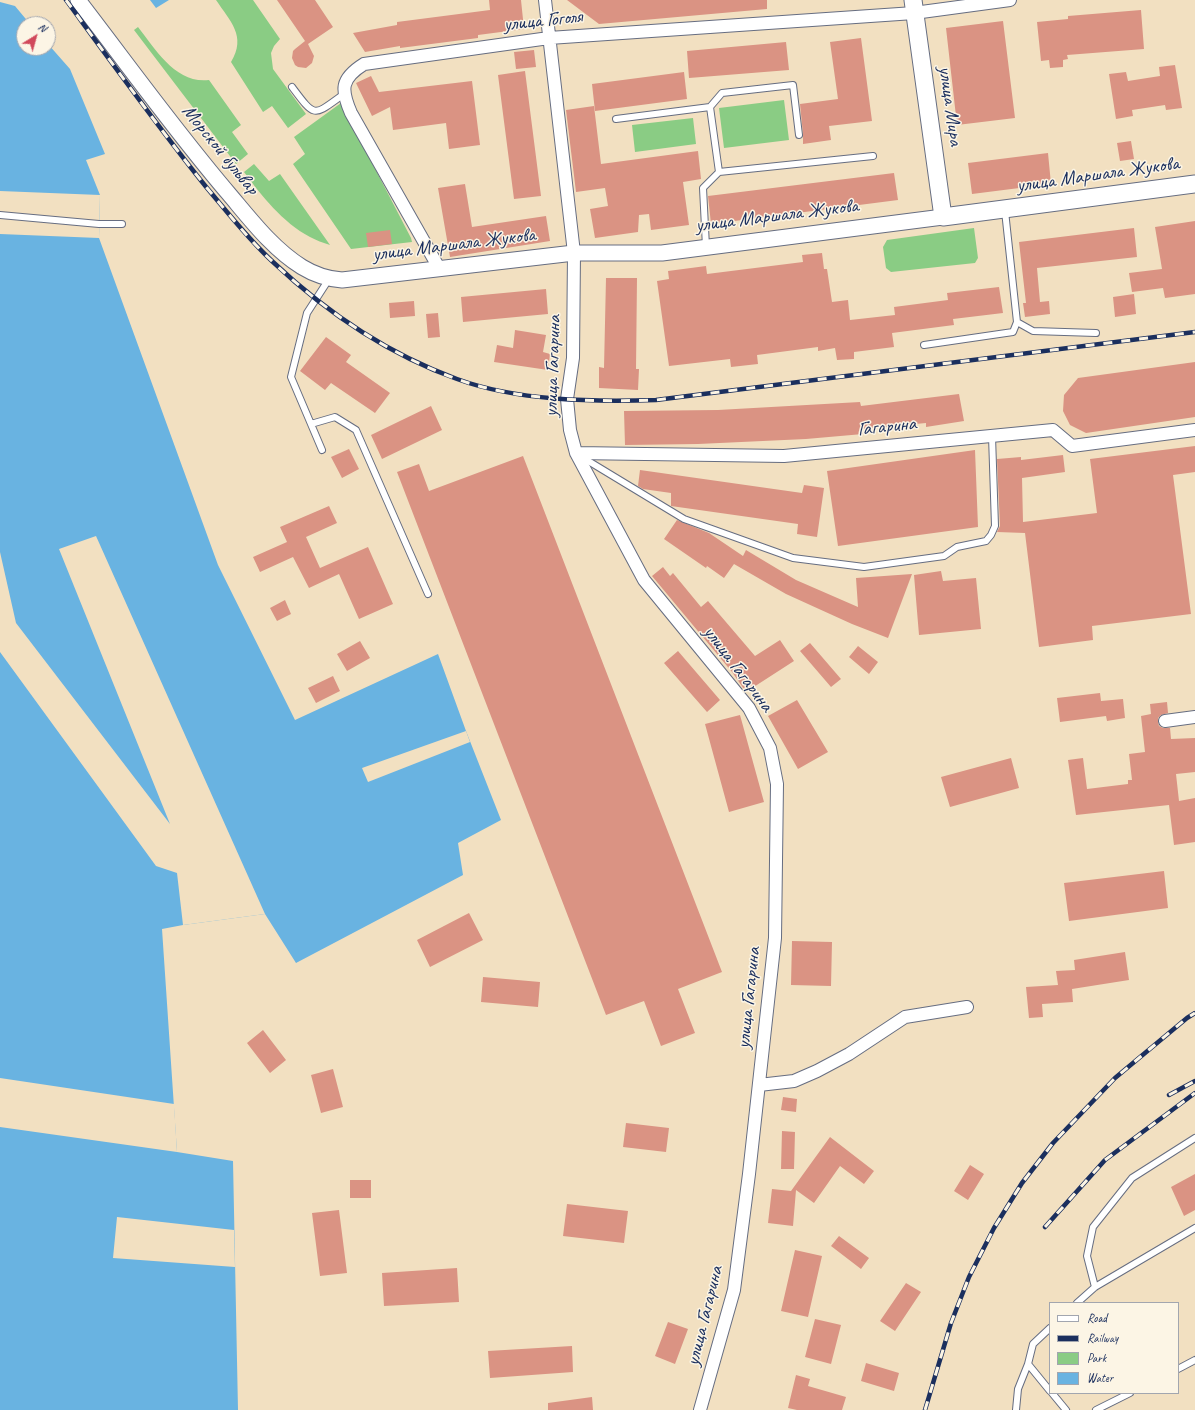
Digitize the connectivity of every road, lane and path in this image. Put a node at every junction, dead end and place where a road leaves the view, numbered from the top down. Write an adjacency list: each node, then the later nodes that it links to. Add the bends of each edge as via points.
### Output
1 (78, 0): 22 (street, Морской бульвар, via 201,161 261,232 301,266)
2 (545, 0): 5 (street, улица Гагарина)
3 (1010, 0): 4 (street, улица Гоголя)
4 (914, 6): 5 (street, улица Гоголя); 16 (main road, улица Мира)
5 (549, 38): 7 (street, улица Гоголя, via 364,64 346,81); 19 (street, улица Гагарина)
6 (292, 87): 7 (lane, via 307,107 317,112)
7 (344, 94): 20 (street, via 351,113)
8 (710, 107): 9 (lane); 10 (lane, via 722,93 793,85); 12 (lane)
9 (616, 120)
10 (799, 135)
11 (873, 156): 12 (lane)
12 (720, 172): 18 (lane, via 703,188)
13 (1195, 184): 14 (main road, улица Маршала Жукова)
14 (1004, 209): 16 (main road, улица Маршала Жукова); 23 (lane)
15 (0, 215): 17 (lane)
16 (943, 217): 18 (street, улица Маршала Жукова)
17 (122, 224)
18 (706, 247): 19 (street, улица Маршала Жукова, via 662,253)
19 (574, 253): 20 (street, улица Маршала Жукова); 30 (street, улица Гагарина, via 573,358 567,399 570,430)
20 (439, 268): 21 (street, улица Маршала Жукова)
21 (363, 278): 22 (street, Морской бульвар)
22 (329, 279): 26 (lane, via 307,313 291,377)
23 (1017, 322): 24 (lane, via 1033,331); 25 (lane, via 1013,332)
24 (1096, 333)
25 (924, 345)
26 (311, 424): 29 (lane); 31 (lane, via 335,417 356,430)
27 (1195, 430): 28 (street, Гагарина, via 1072,446 1053,430)
28 (992, 436): 30 (street, Гагарина, via 784,456); 30 (lane, via 992,535 986,541 957,547 944,556 864,567 793,558 684,519)
29 (322, 450)
30 (576, 453): 35 (street, улица Гагарина, via 644,580 749,708 770,748 777,784 775,938)
31 (428, 594)
32 (1195, 717): 33 (street)
33 (1165, 721)
34 (967, 1007): 35 (street, via 905,1017 818,1071 794,1081)
35 (759, 1085): 47 (street, улица Гагарина, via 734,1290)
36 (1195, 1138): 38 (lane, via 1132,1178 1093,1227 1088,1256)
37 (1195, 1228): 38 (lane)
38 (1095, 1287): 39 (lane)
39 (1078, 1302)
40 (1049, 1329): 42 (lane, via 1033,1344)
41 (1195, 1360): 43 (lane)
42 (1028, 1364): 44 (lane); 48 (lane, via 1018,1389)
43 (1179, 1368)
44 (1049, 1390)
45 (1053, 1394): 49 (lane)
46 (1128, 1394): 50 (lane)
47 (700, 1410)
48 (1016, 1410)
49 (1066, 1410)
50 (1096, 1410)

